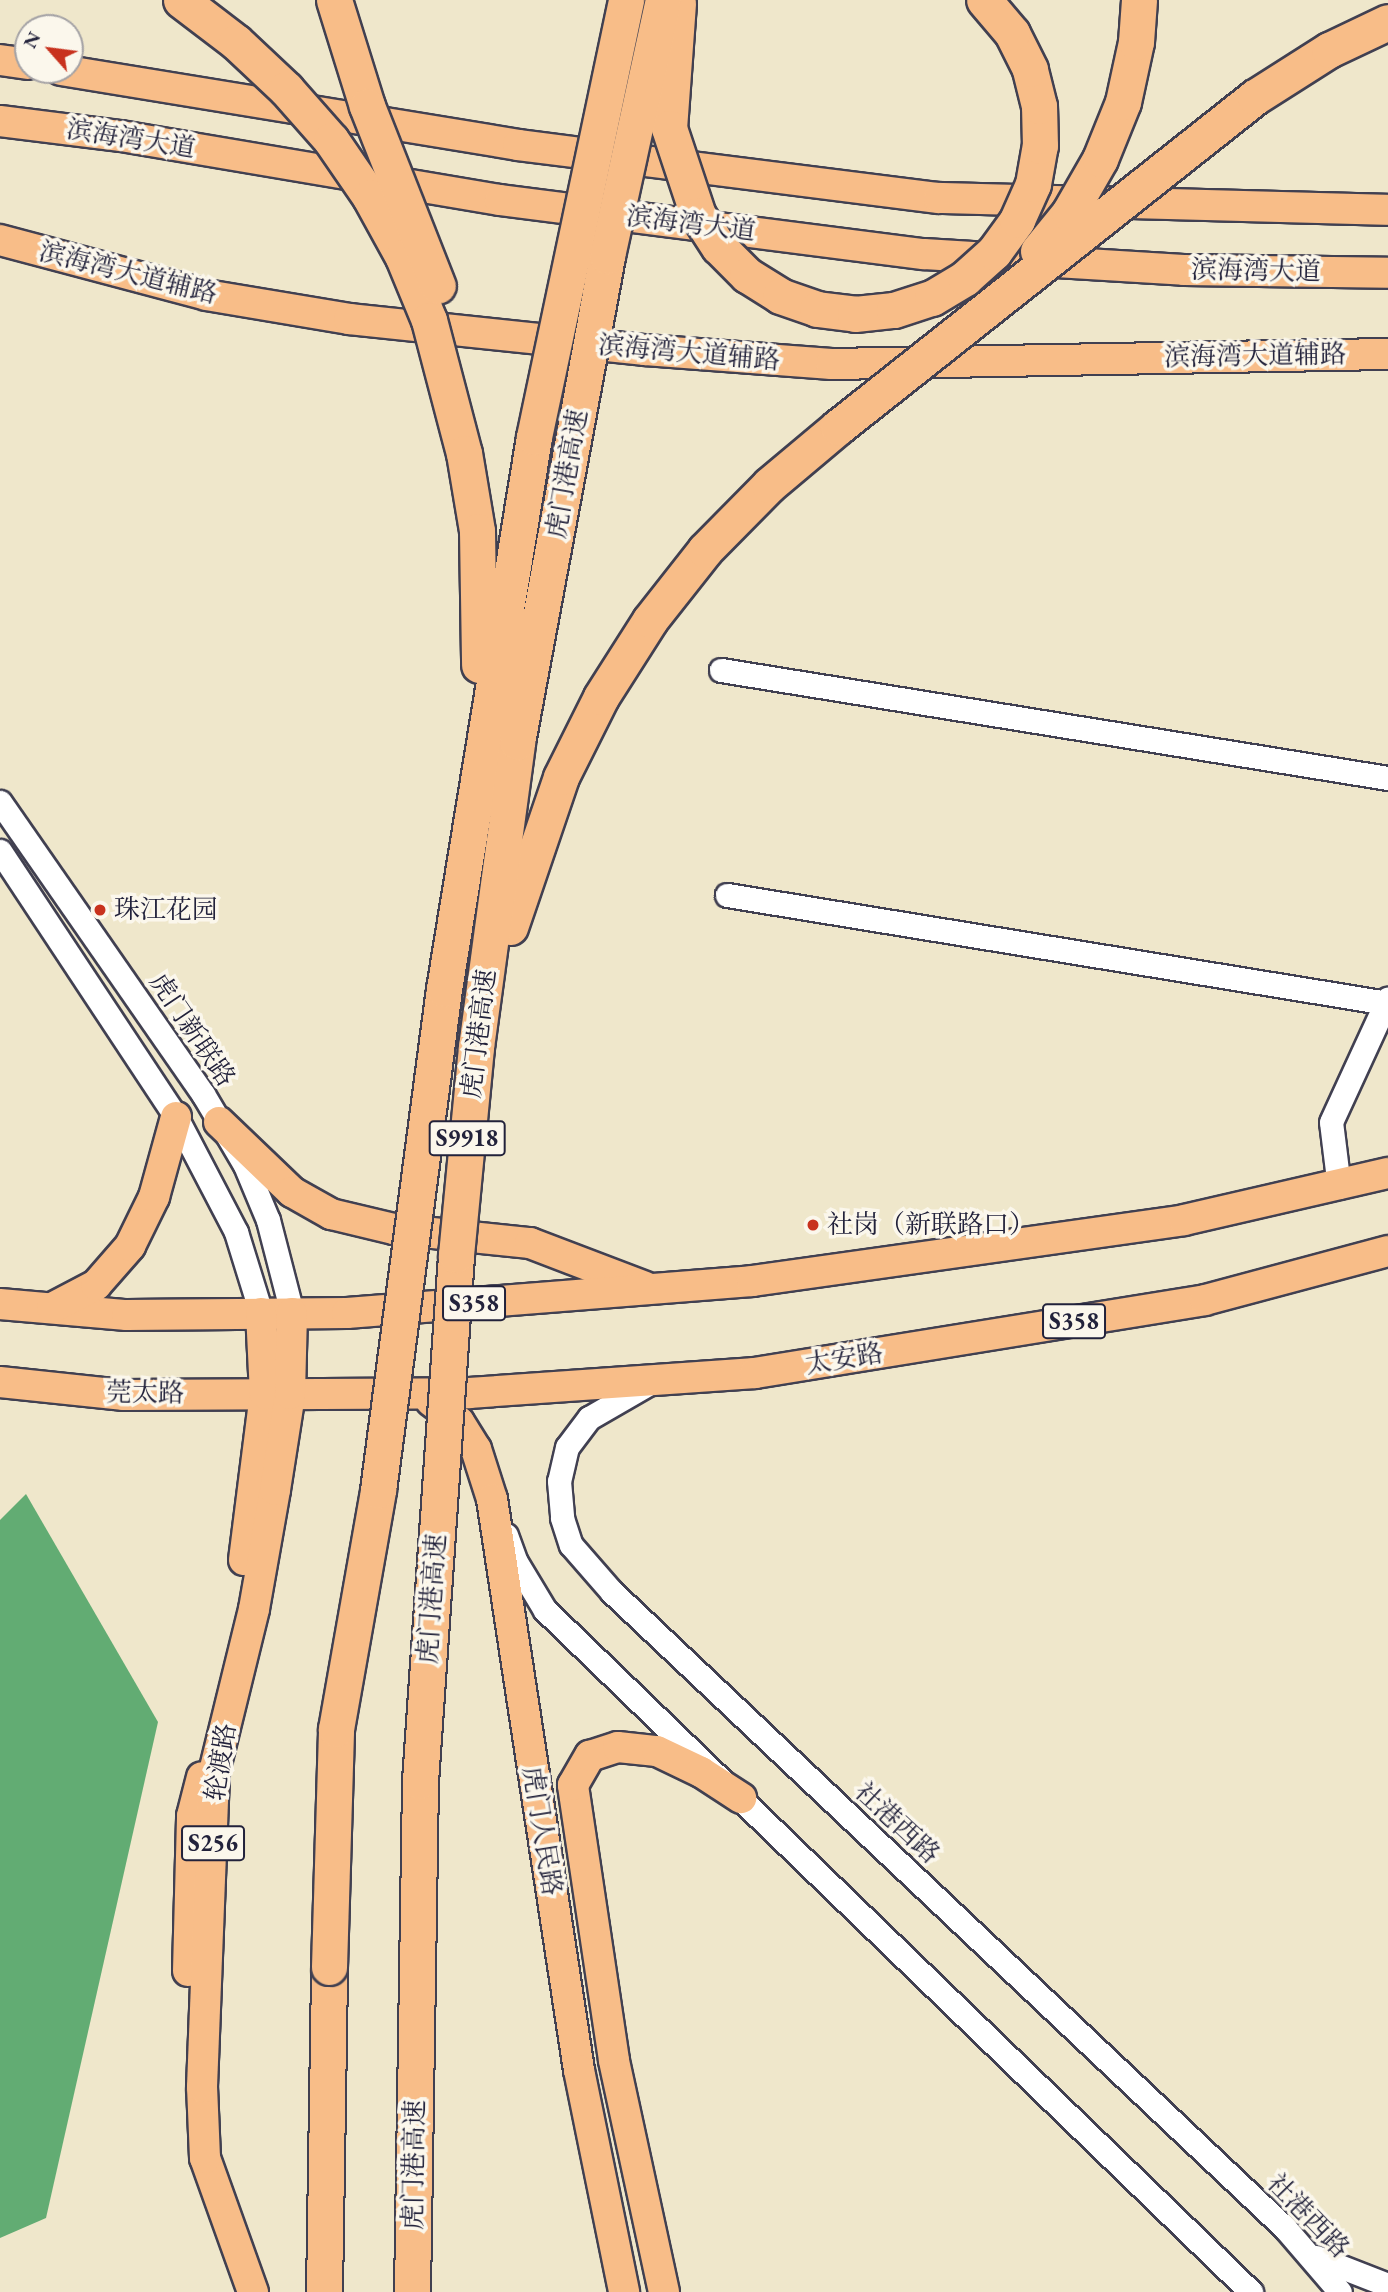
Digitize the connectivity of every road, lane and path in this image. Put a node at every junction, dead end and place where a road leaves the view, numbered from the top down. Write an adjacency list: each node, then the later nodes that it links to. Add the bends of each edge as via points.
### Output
1 (181, 0): 16 (highway, bridge, via 236,42 286,89 331,141 370,197 403,257 429,320 464,453)
2 (334, 0): 16 (highway, bridge, via 367,106 438,287 462,369 475,453)
3 (625, 0): 19 (highway, 虎门港高速 / S9918, bridge, via 534,437)
4 (663, 0): 24 (highway, 虎门港高速 / S9918, bridge, via 607,256 517,742)
5 (678, 0): 6 (highway, bridge, via 669,128 698,215 719,247 747,275 780,296 817,309 856,314 919,302 965,278 995,252 1017,220 1032,184 1039,120 1030,69 1012,33)
6 (984, 0)
7 (1139, 0): 14 (highway, bridge, via 1136,42 1123,102 1100,159 1069,213)
8 (1388, 22): 14 (highway, bridge, via 1329,50 1255,97)
9 (84, 74): 11 (main road, bridge, via 569,152 939,198)
10 (0, 121): 13 (main road, 滨海湾大道, bridge, via 558,207 924,254 1184,270)
11 (1388, 210)
12 (0, 240): 15 (main road, 滨海湾大道辅路, via 206,295 349,319 645,350 831,364)
13 (1388, 273)
14 (979, 316): 24 (highway, bridge, via 769,485 705,550 650,620 601,697 561,778 529,862)
15 (1388, 354)
16 (477, 531): 19 (highway, bridge)
17 (721, 670): 18 (street)
18 (1388, 778)
19 (475, 794): 45 (highway, 虎门港高速 / S9918, bridge, via 380,1476 336,1729)
20 (0, 802): 26 (street, 虎门新联路)
21 (0, 850): 25 (street)
22 (727, 895): 23 (street)
23 (1387, 1001): 28 (street, via 1331,1122)
24 (476, 1047): 46 (highway, 虎门港高速 / S9918, bridge, via 456,1255 420,1781)
25 (176, 1117): 32 (main road, via 165,1167 130,1247 96,1285); 33 (street, S256, via 236,1232)
26 (219, 1122): 30 (main road, via 292,1192 331,1214 394,1229 530,1242 634,1285); 34 (street, 虎门新联路 / S256, via 245,1165 268,1220)
27 (1388, 1173): 28 (main road, S358)
28 (1339, 1187): 30 (main road, S358, via 1184,1220 752,1281)
29 (1388, 1251): 35 (main road, 太安路 / S358, via 1205,1300 755,1373)
30 (656, 1289): 34 (main road, S358)
31 (0, 1304): 32 (main road)
32 (51, 1308): 33 (main road, via 127,1315)
33 (261, 1313): 34 (main road); 38 (main road, 轮渡路 / S256)
34 (292, 1313): 38 (main road, 轮渡路 / S256)
35 (659, 1380): 37 (main road, 太安路 / S358); 41 (street, 社港西路, via 589,1418 567,1447 559,1481 562,1518 571,1545 612,1592)
36 (0, 1382): 38 (main road, 莞太路, via 124,1395)
37 (420, 1393): 38 (main road, 太安路 / S358); 39 (main road, 虎门人民路, via 459,1422 476,1449)
38 (277, 1394): 43 (main road, 轮渡路 / S256, via 192,1830 184,2102 190,2172); 44 (main road, 轮渡路 / S256, via 254,1609 214,1772 202,2087 205,2158)
39 (492, 1499): 40 (street, via 516,1562 545,1609); 47 (main road, 虎门人民路, via 579,2070)
40 (741, 1798): 48 (main road, 虎门人民路, via 657,1751 618,1747 590,1756 573,1785 614,2060); 49 (street)
41 (1311, 2254): 42 (street); 50 (street, 社港西路)
42 (1388, 2285)
43 (235, 2292)
44 (253, 2292)
45 (324, 2292)
46 (412, 2292)
47 (624, 2292)
48 (664, 2292)
49 (1251, 2292)
50 (1340, 2292)

